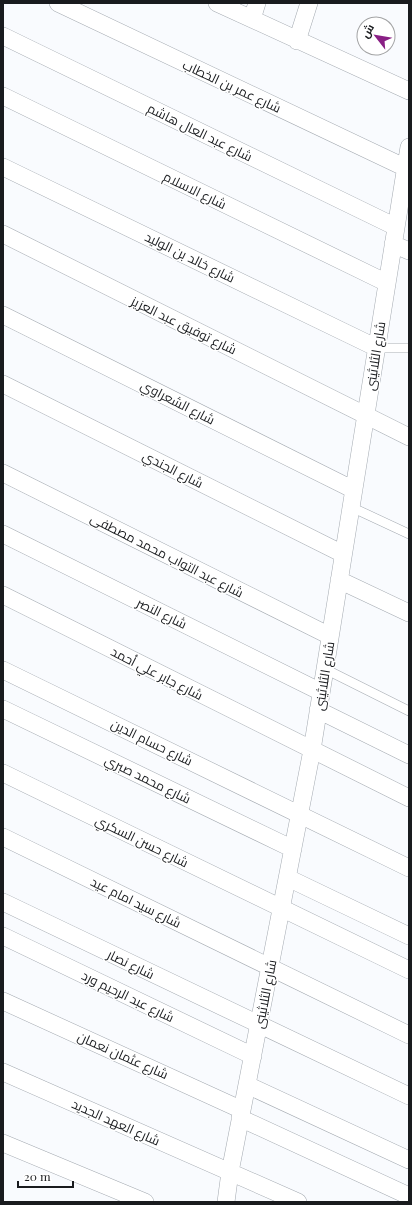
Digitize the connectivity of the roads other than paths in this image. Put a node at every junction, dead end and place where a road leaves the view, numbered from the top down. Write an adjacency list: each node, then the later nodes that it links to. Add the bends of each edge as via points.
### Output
1 (58, 3): 9 (street, شارع عمر بن الخطاب)
2 (217, 3): 4 (street)
3 (309, 3): 6 (street)
4 (254, 11): 6 (street)
5 (3, 36): 11 (street, شارع عبد العال هاشم)
6 (297, 40): 7 (street)
7 (409, 91)
8 (3, 96): 15 (street, شارع الاسلام)
9 (408, 157): 11 (street, شارع الثلاثينى)
10 (3, 166): 17 (street, شارع خالد بن الوليد)
11 (396, 227): 13 (street, شارع الثلاثينى)
12 (3, 234): 20 (street, شارع توفيق عبد العزيز)
13 (393, 244): 14 (street); 15 (street, شارع الثلاثينى)
14 (409, 252)
15 (387, 283): 17 (street, شارع الثلاثينى)
16 (3, 314): 23 (street, شارع الشعراوي)
17 (377, 348): 18 (lane); 20 (street, شارع الثلاثينى)
18 (409, 348)
19 (3, 384): 27 (street, شارع الجندي)
20 (366, 415): 21 (street, شارع توفيق عبد العزيز); 23 (street, شارع الثلاثينى)
21 (409, 436)
22 (3, 473): 31 (street, شارع عبد التواب محمد مصطفى)
23 (354, 490): 24 (street, شارع الثلاثينى)
24 (351, 507): 26 (lane); 27 (street, شارع الثلاثينى)
25 (3, 534): 34 (street, شارع النصر)
26 (409, 534)
27 (343, 554): 28 (street, شارع الثلاثينى)
28 (339, 580): 30 (street); 31 (street, شارع الثلاثينى)
29 (3, 595): 38 (street, شارع جابر علي أحمد)
30 (409, 613)
31 (330, 636): 32 (street, شارع الثلاثينى)
32 (325, 669): 34 (street, شارع الثلاثينى); 37 (lane)
33 (3, 670): 42 (street, شارع حسام الدين)
34 (321, 692): 36 (street, شارع الثلاثينى)
35 (3, 709): 44 (street, شارع محمد صبري)
36 (318, 710): 38 (street, شارع الثلاثينى); 39 (street)
37 (409, 710)
38 (312, 750): 41 (street, شارع جابر علي أحمد); 42 (street, شارع الثلاثينى)
39 (409, 755)
40 (3, 773): 48 (street, شارع حسن السكري)
41 (409, 798)
42 (300, 814): 44 (street, شارع الثلاثينى); 45 (street, شارع حسام الدين)
43 (3, 837): 51 (street, شارع سيد امام عيد)
44 (293, 849): 46 (street, شارع الثلاثينى)
45 (409, 868)
46 (288, 878): 48 (street, شارع الثلاثينى); 50 (street)
47 (3, 902): 54 (street, شارع نصار)
48 (281, 909): 51 (street, شارع الثلاثينى); 52 (street, شارع حسن السكري)
49 (3, 936): 56 (street, شارع عبد الرحيم ورد)
50 (409, 936)
51 (270, 967): 54 (street, شارع الثلاثينى); 55 (street, شارع سيد امام عيد)
52 (409, 970)
53 (3, 1001): 60 (street, شارع عثمان نعمان)
54 (259, 1025): 56 (street, شارع الثلاثينى); 59 (street, شارع نصار)
55 (409, 1035)
56 (253, 1056): 58 (street, شارع الثلاثينى)
57 (3, 1072): 63 (street, شارع العهد الجديد)
58 (247, 1085): 60 (street, شارع الثلاثينى); 62 (street)
59 (409, 1096)
60 (241, 1114): 63 (street, شارع الثلاثينى); 64 (street, شارع عثمان نعمان)
61 (3, 1143): 65 (street)
62 (409, 1160)
63 (230, 1172): 66 (street, شارع الثلاثينى); 67 (street, شارع العهد الجديد)
64 (409, 1196)
65 (145, 1202)
66 (226, 1202)
67 (298, 1202)

